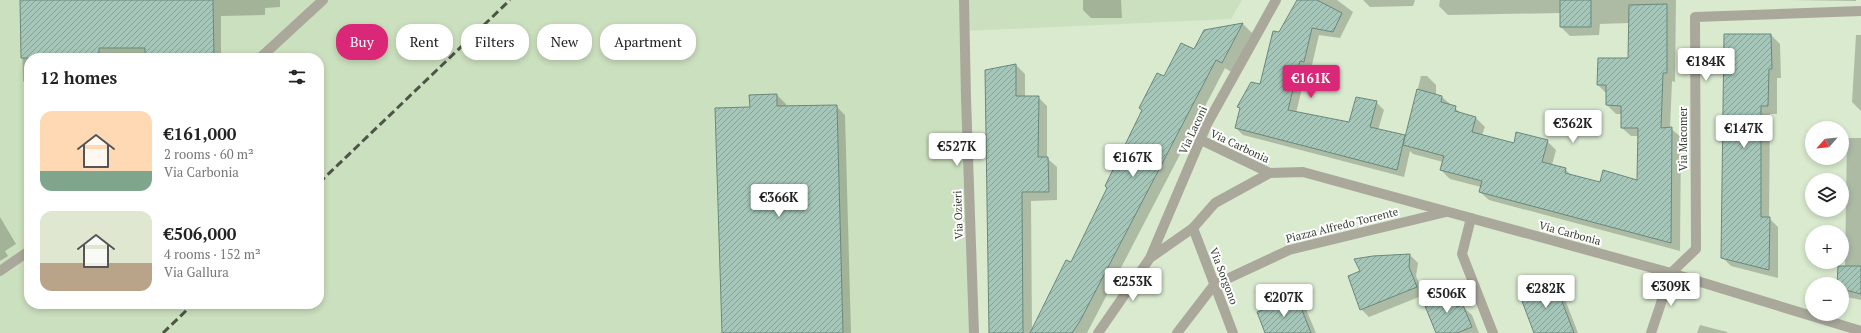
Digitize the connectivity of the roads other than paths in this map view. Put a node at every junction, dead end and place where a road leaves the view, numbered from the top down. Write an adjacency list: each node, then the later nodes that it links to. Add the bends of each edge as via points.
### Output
1 (323, 0): 5 (street)
2 (964, 0): 17 (street, Via Ozieri)
3 (1276, 0): 6 (street, Via Laconi, via 1207,124)
4 (1861, 11): 14 (street, Via Macomer, via 1695,17 1696,249)
5 (265, 53)
6 (1201, 140): 7 (street, Via Carbonia); 12 (street, Via Laconi)
7 (1270, 173): 8 (street, Via Carbonia, via 1303,172); 10 (street, Via Carbonia, via 1215,203)
8 (1446, 212): 9 (street, Via Carbonia); 15 (street, Piazza Alfredo Torrente, via 1289,250)
9 (1471, 218): 14 (street, Via Carbonia); 21 (street, via 1462,254)
10 (1193, 228): 12 (street, Via Carbonia); 15 (street, Via Sorgono)
11 (24, 254): 13 (street)
12 (1150, 258): 18 (street, Via Laconi)
13 (0, 271)
14 (1671, 273): 16 (street, Via Carbonia); 22 (street)
15 (1214, 285): 19 (street, Piazza Alfredo Torrente); 20 (street, Via Sorgono)
16 (1861, 331)
17 (974, 333)
18 (1098, 333)
19 (1177, 333)
20 (1233, 333)
21 (1493, 333)
22 (1651, 333)

